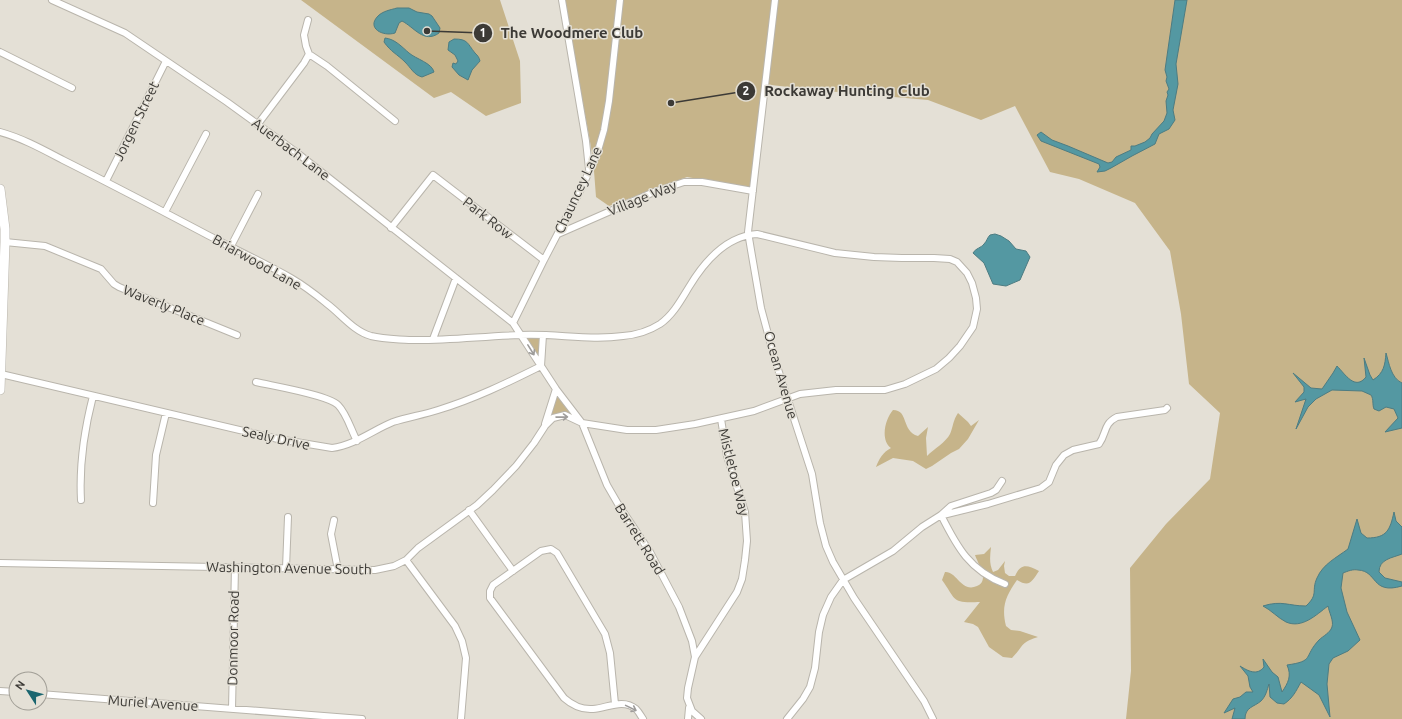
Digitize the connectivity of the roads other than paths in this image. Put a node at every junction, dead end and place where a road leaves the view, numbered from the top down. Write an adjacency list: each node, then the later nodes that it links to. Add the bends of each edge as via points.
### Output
1 (52, 0): 8 (street, Auerbach Lane, via 125,33)
2 (562, 0): 14 (street)
3 (620, 0): 14 (street, Chauncey Lane, via 604,130)
4 (775, 0): 16 (street, Ocean Avenue)
5 (308, 20): 7 (street, via 304,34)
6 (0, 52): 9 (street)
7 (309, 54): 10 (street); 11 (street)
8 (166, 61): 11 (street, Auerbach Lane); 15 (street, Jorgen Street)
9 (72, 88)
10 (395, 121)
11 (258, 124): 20 (street, Auerbach Lane)
12 (0, 132): 15 (street, Briarwood Lane, via 30,143)
13 (206, 134): 19 (street)
14 (590, 169): 21 (street, Chauncey Lane)
15 (106, 181): 19 (street, Briarwood Lane)
16 (753, 191): 21 (street, Village Way, via 702,182 684,182 654,192); 22 (street, Ocean Avenue)
17 (0, 192): 23 (main road)
18 (258, 194): 24 (street)
19 (165, 212): 24 (street, Briarwood Lane)
20 (391, 228): 25 (street, Park Row, via 433,175); 27 (street, Auerbach Lane)
21 (558, 234): 25 (street, Chauncey Lane)
22 (749, 235): 31 (street, Briarwood Lane, via 737,238 708,259 677,306 659,324 642,332 623,336 590,338); 40 (street, Ocean Avenue, via 761,308); 40 (street, Washington Avenue South, via 768,236 835,253 950,259 967,273 975,294 977,309 973,326 949,358 927,374 885,390 821,391 800,394)
23 (5, 242): 26 (main road); 30 (street, Waverly Place, via 45,246 100,268 119,287)
24 (231, 246): 32 (street, Briarwood Lane, via 294,280 365,334 390,339)
25 (544, 260): 28 (street, Chauncey Lane)
26 (2, 278): 33 (main road)
27 (456, 278): 28 (street, Auerbach Lane); 32 (street)
28 (513, 323): 29 (street, Auerbach Lane)
29 (522, 334): 31 (street, Briarwood Lane); 32 (street, Briarwood Lane); 34 (street, Barrett Road, one-way to 34)
30 (237, 335)
31 (543, 335): 34 (street)
32 (433, 340)
33 (1, 354): 35 (main road)
34 (541, 366): 37 (street, Barrett Road); 46 (street, Sealy Drive, via 477,397 395,421)
35 (1, 374): 38 (main road); 39 (street, Sealy Drive)
36 (256, 382): 46 (street, via 333,401 342,409)
37 (556, 389): 44 (street, Barrett Road); 45 (street, Washington Avenue South)
38 (0, 390)
39 (93, 396): 42 (street, Sealy Drive); 48 (street, via 83,440)
40 (787, 400): 43 (street, Washington Avenue South); 60 (street, Ocean Avenue, via 812,474 826,546)
41 (1167, 408): 51 (street, via 1111,420 1099,444 1073,450 1060,458 1049,482 1041,488)
42 (166, 413): 46 (street, Sealy Drive, via 326,448 341,447); 49 (street, via 156,455)
43 (721, 419): 44 (street, Washington Avenue South, via 656,430 627,430); 62 (street, Mistletoe Way, via 727,456 745,512 745,560 737,592)
44 (582, 423): 45 (street, Washington Avenue South, one-way to 44, via 553,418 565,415); 62 (street, Barrett Road, via 607,485 650,552 679,607 692,641)
45 (545, 426): 50 (street, Washington Avenue South, via 516,466)
46 (357, 441)
47 (1002, 481): 51 (street, via 991,493 951,506)
48 (81, 500)
49 (153, 503)
50 (469, 510): 54 (street, Washington Avenue South); 59 (street)
51 (941, 515): 60 (street, via 893,551); 61 (street, via 956,544 968,560 988,576)
52 (288, 517): 57 (street)
53 (334, 520): 58 (street, via 331,534)
54 (406, 560): 58 (street, Washington Avenue South, via 394,566 375,570); 68 (street, via 455,626 462,641 466,658)
55 (0, 563): 56 (street, Washington Avenue South)
56 (235, 568): 57 (street, Washington Avenue South); 66 (street, Donmoor Road)
57 (286, 568): 58 (street, Washington Avenue South)
58 (338, 570)
59 (513, 571): 64 (street, via 541,551 551,549 557,553 605,634 610,653); 64 (street, via 493,585 490,598 564,698 577,707 586,709)
60 (843, 580): 72 (street, via 823,615 810,687); 73 (street, Ocean Avenue, via 870,624 924,701)
61 (1006, 584)
62 (695, 657): 65 (street, Barrett Road, via 688,688)
63 (48, 695): 66 (street, Muriel Avenue)
64 (615, 704): 69 (street, one-way to 69, via 634,708)
65 (689, 706): 70 (street, Barrett Road); 71 (street)
66 (232, 709): 67 (street, Muriel Avenue)
67 (362, 719)
68 (461, 719)
69 (643, 719)
70 (688, 719)
71 (701, 719)
72 (787, 719)
73 (933, 719)

